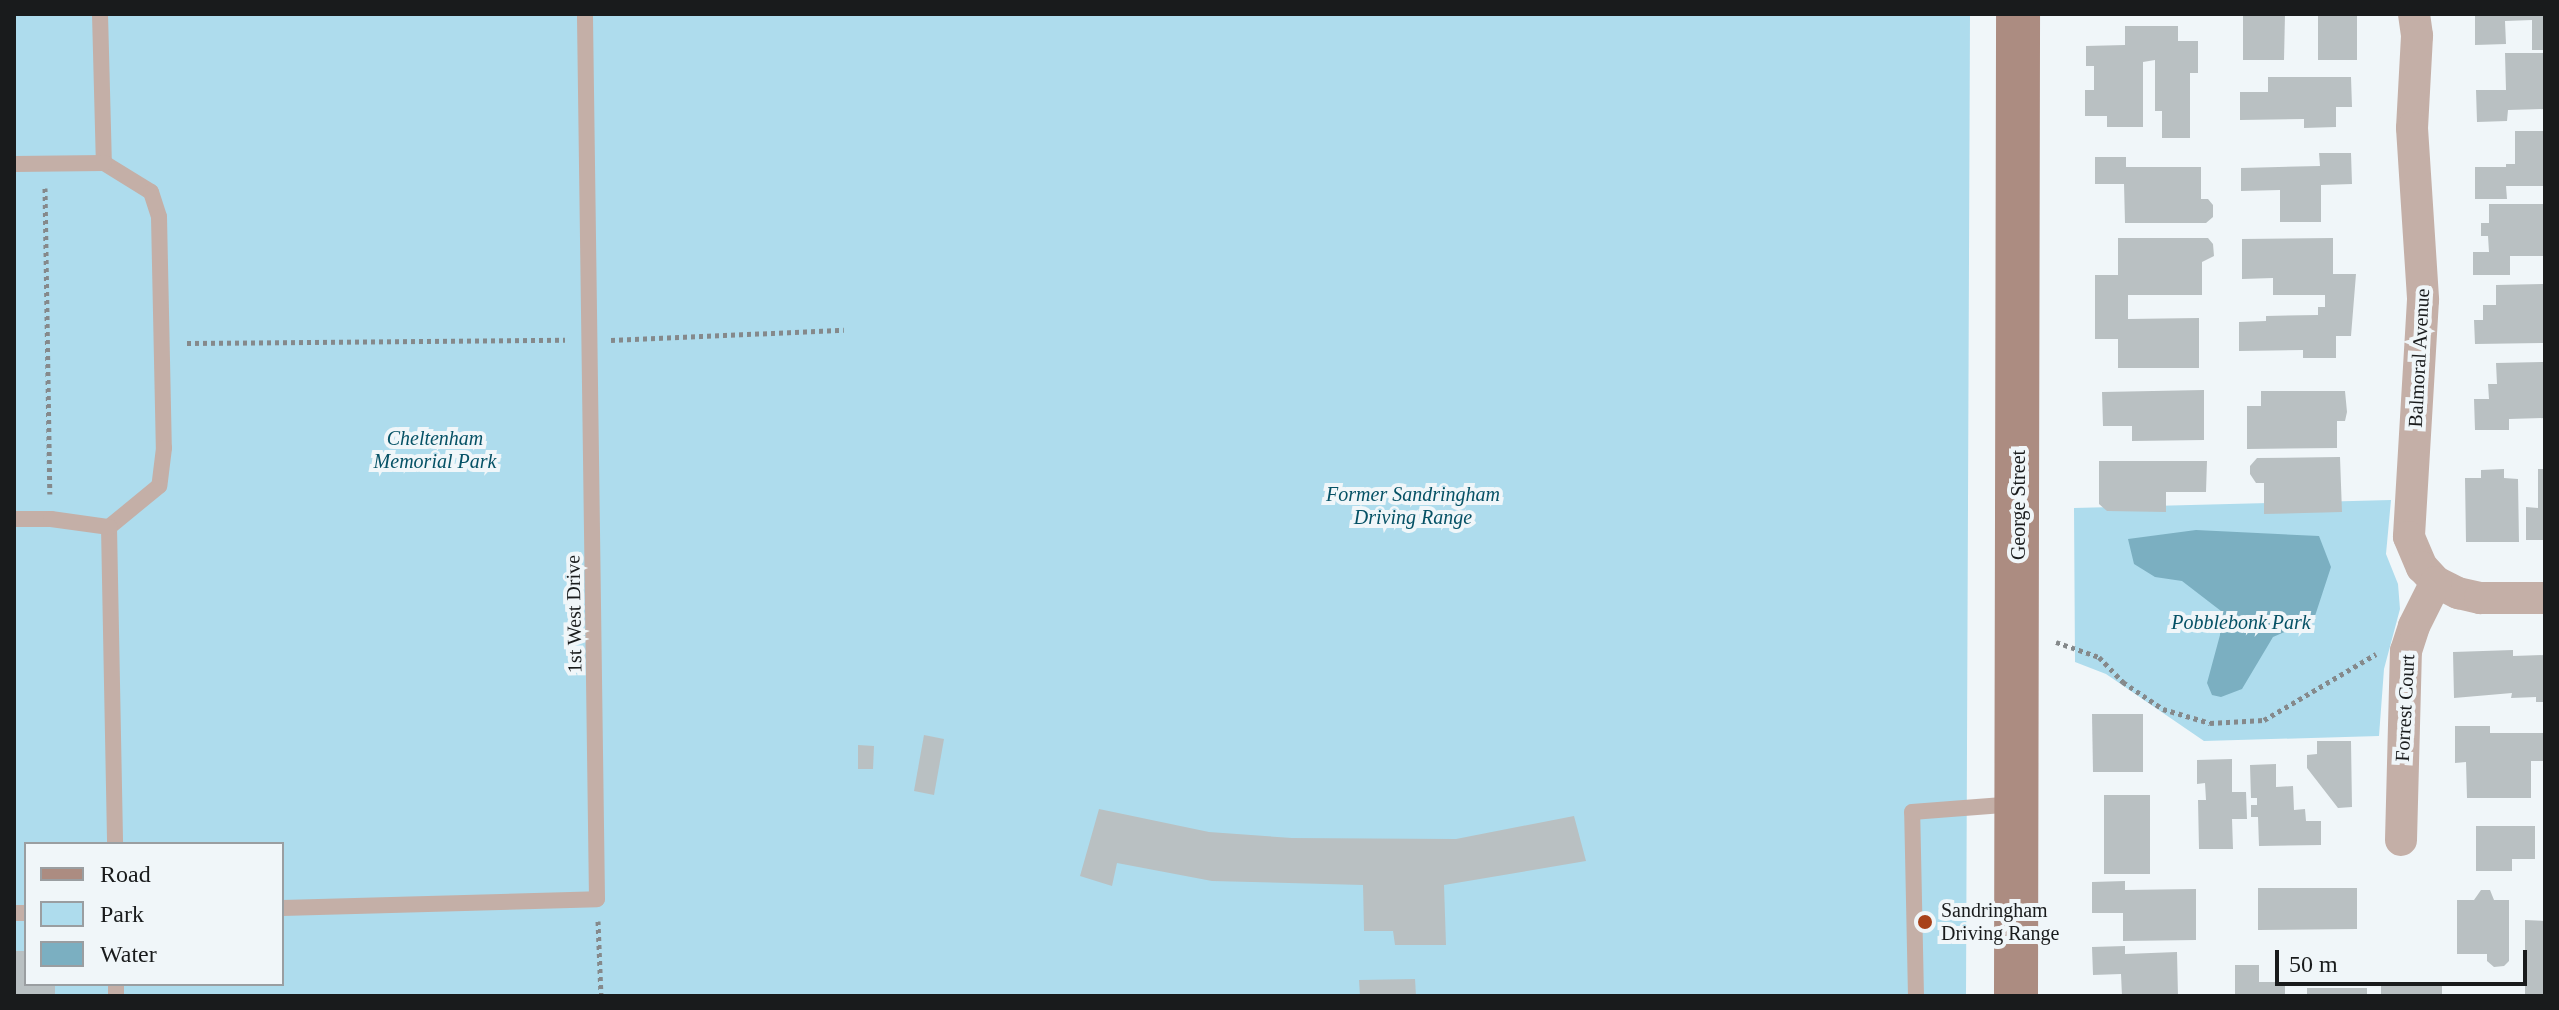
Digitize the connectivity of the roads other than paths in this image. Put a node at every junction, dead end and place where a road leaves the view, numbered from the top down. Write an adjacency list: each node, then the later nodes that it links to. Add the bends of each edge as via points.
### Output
1 (100, 14): 5 (lane)
2 (585, 14): 14 (lane, 1st West Drive, via 597,899)
3 (2018, 14): 11 (street, George Street)
4 (2414, 14): 9 (street, Balmoral Avenue, via 2412,128 2423,331 2408,520 2412,549)
5 (104, 163): 6 (lane); 8 (lane, via 151,192 159,217 164,448 159,486)
6 (14, 164)
7 (14, 519): 8 (lane)
8 (109, 527): 13 (lane)
9 (2436, 582): 10 (street, via 2480,598); 12 (street, Forrest Court, via 2406,651)
10 (2545, 598)
11 (2017, 804): 15 (lane, via 1912,812); 16 (street, George Street)
12 (2401, 840)
13 (115, 842)
14 (284, 908)
15 (1916, 996)
16 (2016, 996)

